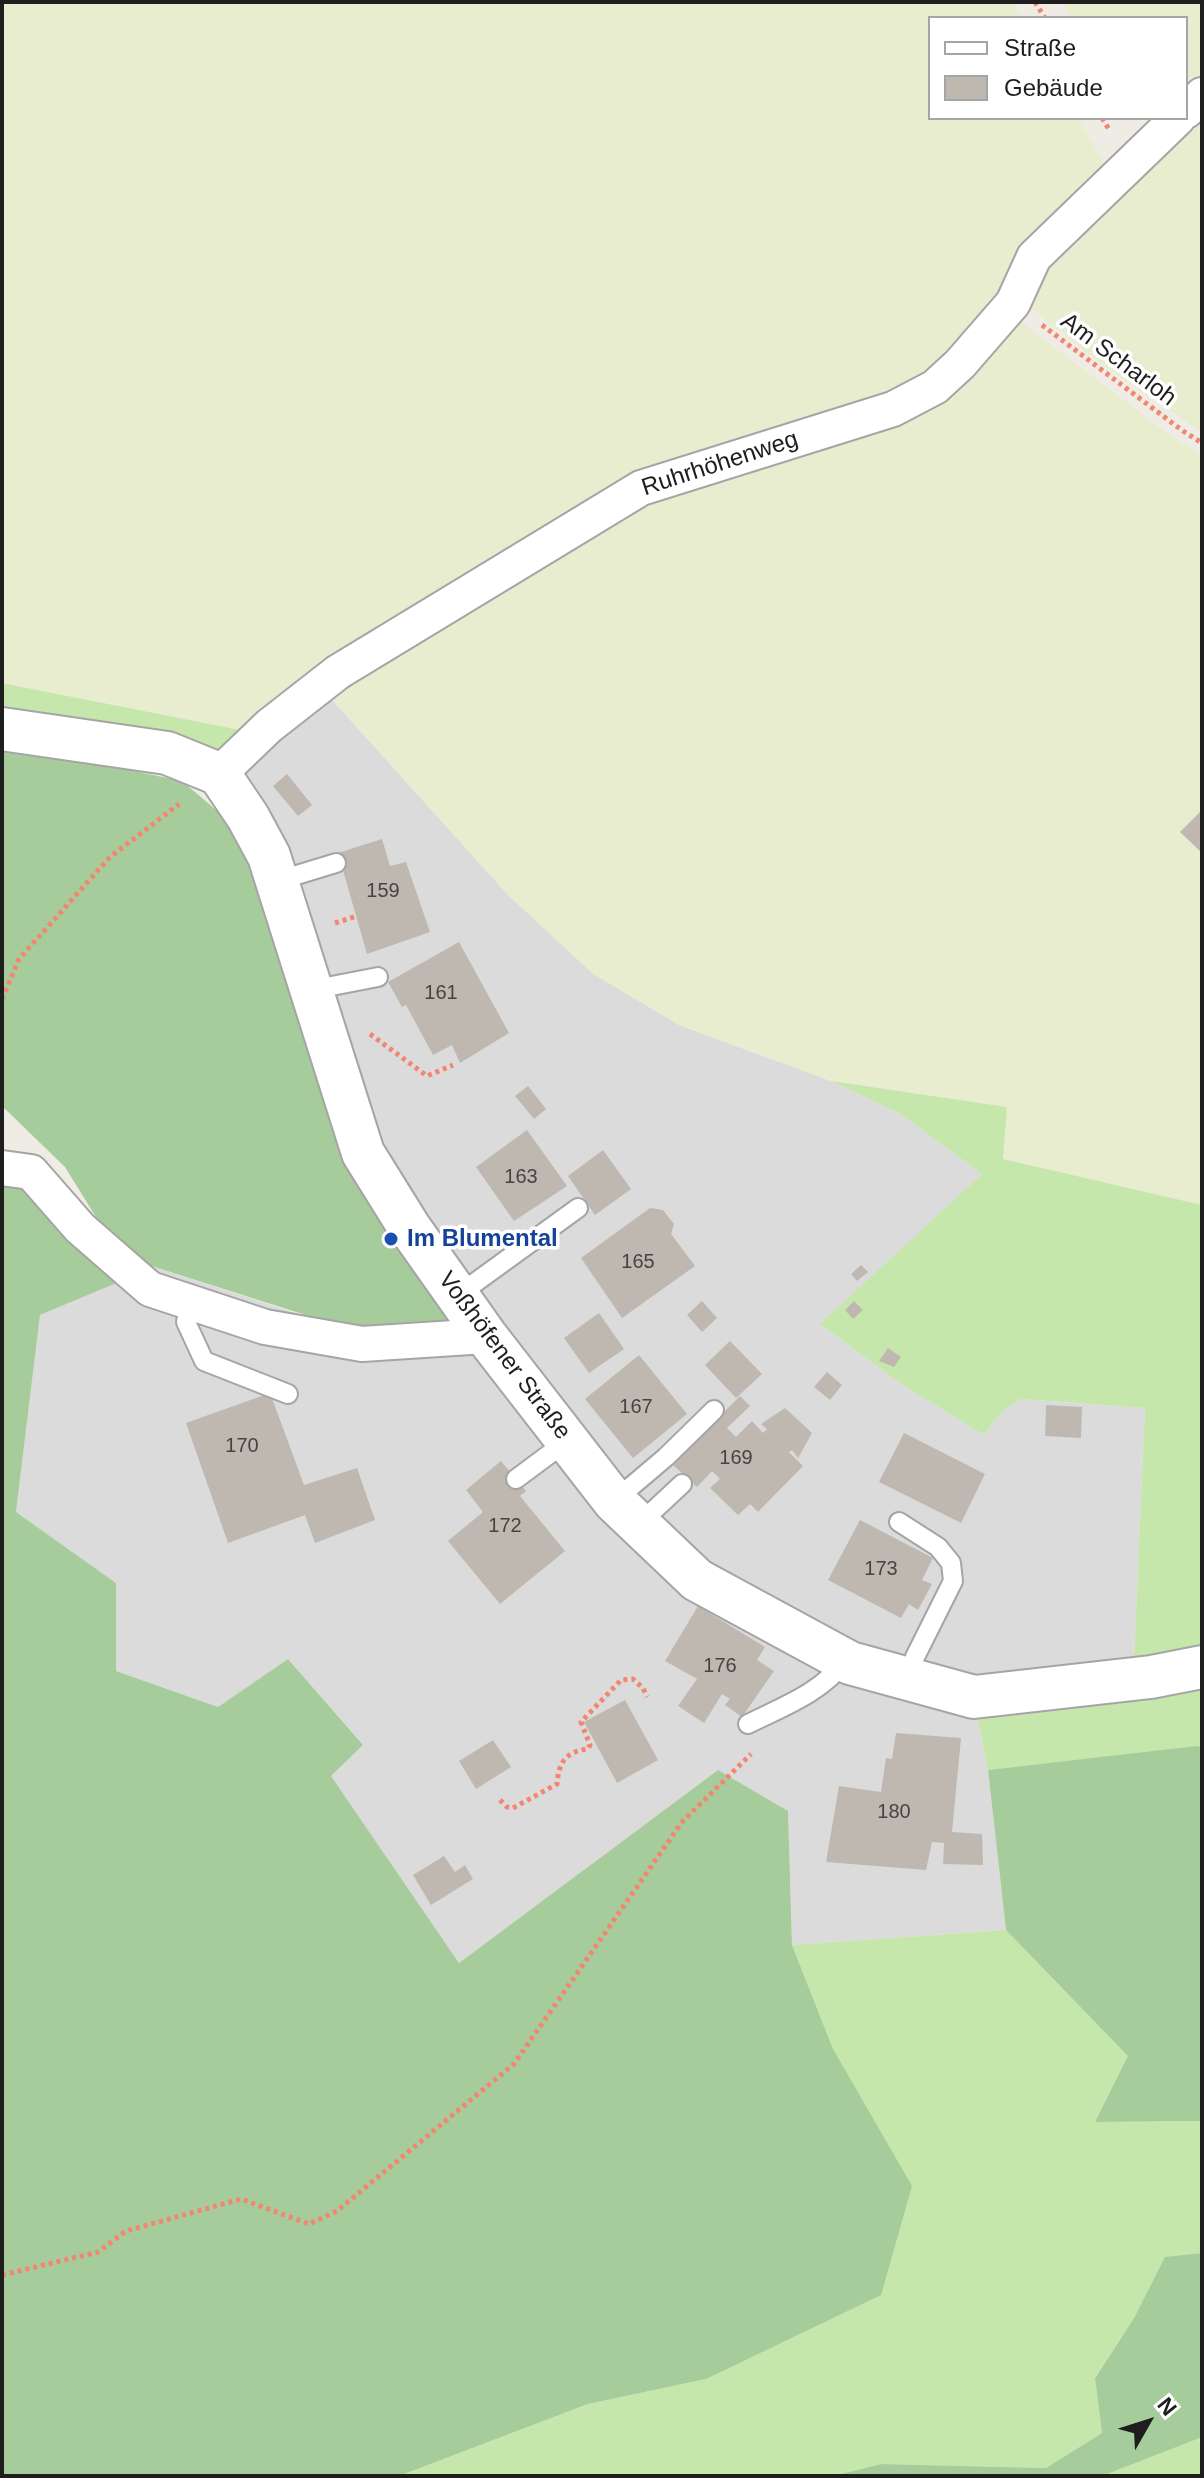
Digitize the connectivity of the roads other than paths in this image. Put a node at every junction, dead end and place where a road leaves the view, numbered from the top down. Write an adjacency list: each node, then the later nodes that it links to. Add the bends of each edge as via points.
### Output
1 (1176, 120): 3 (street, Ruhrhöhenweg, via 1034,257 1013,303 935,387 893,409 641,488 338,672)
2 (2, 729): 3 (street, via 167,753)
3 (219, 774): 5 (street, Voßhöfener Straße, via 248,817)
4 (336, 863): 5 (lane)
5 (277, 881): 7 (street, Voßhöfener Straße)
6 (378, 977): 7 (lane)
7 (323, 987): 10 (street, Voßhöfener Straße, via 363,1153)
8 (2, 1168): 11 (street, via 31,1172 80,1228 150,1289)
9 (578, 1208): 10 (lane)
10 (458, 1295): 12 (street, Voßhöfener Straße)
11 (190, 1302): 12 (street, via 265,1327 362,1344); 13 (lane, via 186,1322 204,1361)
12 (486, 1336): 15 (street, Voßhöfener Straße)
13 (288, 1394)
14 (714, 1410): 18 (lane, via 666,1457)
15 (567, 1441): 16 (lane); 18 (street, Voßhöfener Straße)
16 (516, 1479)
17 (682, 1484): 18 (lane)
18 (626, 1513): 20 (street, Voßhöfener Straße, via 697,1580)
19 (899, 1522): 22 (lane, via 938,1547 951,1563 953,1581 915,1657)
20 (846, 1660): 22 (street, Voßhöfener Straße); 23 (lane, via 811,1694)
21 (1202, 1667): 22 (street, Voßhöfener Straße, via 974,1697)
22 (910, 1679)
23 (748, 1724)

